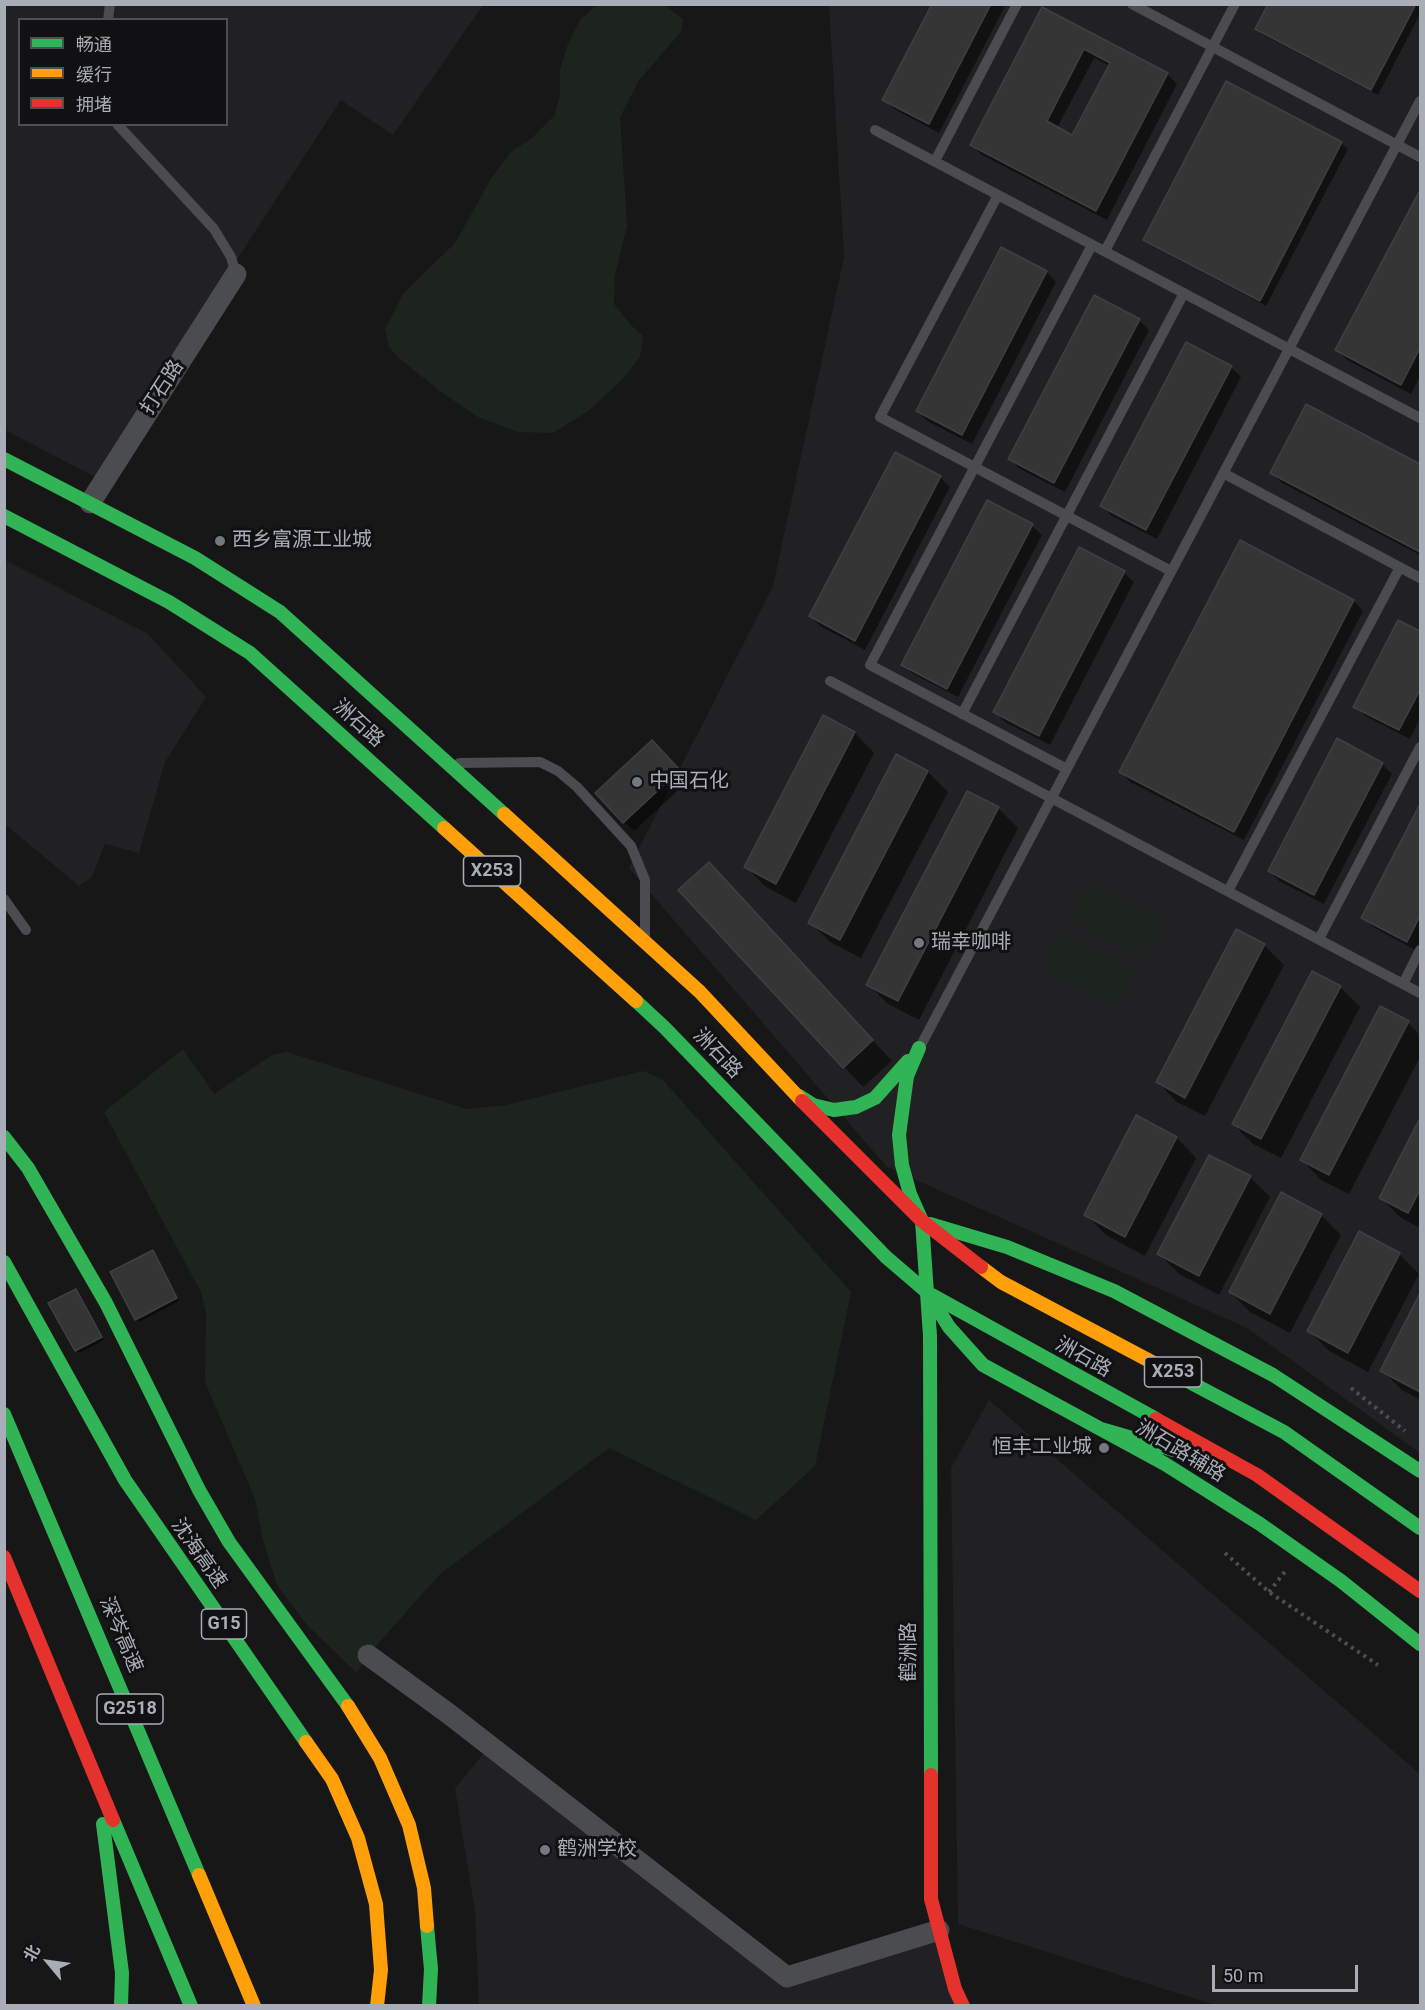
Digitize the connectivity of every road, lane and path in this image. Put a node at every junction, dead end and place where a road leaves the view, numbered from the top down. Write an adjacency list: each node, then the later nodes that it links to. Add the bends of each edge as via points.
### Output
1 (1017, 4): 10 (lane)
2 (1132, 4): 4 (lane)
3 (1236, 4): 4 (lane)
4 (1213, 47): 8 (lane); 13 (lane)
5 (1420, 101): 8 (lane)
6 (119, 126): 14 (lane, via 214,229)
7 (875, 130): 10 (lane)
8 (1397, 145): 9 (lane); 16 (lane)
9 (1420, 157)
10 (935, 161): 11 (lane)
11 (998, 195): 12 (lane); 19 (lane, via 880,417)
12 (1092, 245): 13 (lane); 19 (lane)
13 (1105, 251): 15 (lane)
14 (236, 274): 21 (street, 打石路)
15 (1184, 293): 16 (lane); 23 (lane)
16 (1289, 349): 17 (lane); 20 (lane)
17 (1420, 418)
18 (4, 459): 21 (main road, 洲石路 / X253)
19 (975, 467): 23 (lane); 28 (lane, via 870,665)
20 (1223, 473): 24 (lane); 25 (lane)
21 (90, 503): 30 (main road, 洲石路 / X253, via 195,558 280,612)
22 (4, 516): 46 (main road, 洲石路 / X253, via 169,602 250,653 665,1028 886,1257)
23 (1067, 516): 25 (lane); 28 (lane)
24 (1400, 567): 26 (lane); 33 (lane)
25 (1172, 571): 31 (lane)
26 (1420, 578)
27 (830, 681): 32 (lane)
28 (962, 714): 31 (lane)
29 (1420, 747): 36 (lane)
30 (445, 760): 37 (main road, 洲石路 / X253); 37 (lane, via 465,764 540,762 578,787 631,846 645,880)
31 (1067, 769): 32 (lane)
32 (1052, 798): 33 (lane); 41 (lane)
33 (1228, 891): 36 (lane)
34 (4, 899): 35 (lane)
35 (26, 930)
36 (1319, 939): 39 (lane)
37 (645, 942): 42 (main road, 洲石路 / X253, via 700,992)
38 (1420, 950): 39 (lane)
39 (1403, 984): 40 (lane)
40 (1420, 993)
41 (919, 1048): 42 (main road, via 875,1098 856,1107 834,1110 813,1105); 44 (main road, via 907,1076 899,1135 902,1165)
42 (795, 1093): 44 (main road, 洲石路 / X253)
43 (4, 1137): 68 (main road, via 28,1168 106,1303 229,1542 341,1695 380,1758 409,1825 424,1888 431,1969)
44 (922, 1221): 46 (main road, 鹤洲路); 51 (main road, via 1007,1248 1114,1291 1273,1375); 53 (main road, 洲石路 / X253, via 1001,1282 1284,1432)
45 (4, 1262): 67 (main road, 沈海高速 / G15, via 125,1480 332,1779 358,1838 376,1904 381,1970)
46 (928, 1293): 49 (main road, 洲石路辅路, via 949,1327 982,1365); 52 (main road, 洲石路 / X253); 62 (main road, 鹤洲路, via 932,1383 931,1899)
47 (1352, 1388): 50 (path)
48 (4, 1414): 66 (main road, 深岑高速 / G2518)
49 (1101, 1429): 52 (main road); 58 (main road, 洲石路辅路, via 1260,1524)
50 (1412, 1436)
51 (1420, 1471)
52 (1257, 1475): 57 (main road, 洲石路 / X253)
53 (1420, 1528)
54 (1225, 1553): 60 (path, via 1269,1592)
55 (4, 1557): 65 (main road)
56 (4, 1582): 61 (main road)
57 (1420, 1591)
58 (1420, 1644)
59 (368, 1655): 62 (street, via 787,1977)
60 (1378, 1665)
61 (102, 1816): 63 (main road); 64 (main road, via 122,1973)
62 (939, 1930): 69 (main road, 鹤洲路)
63 (152, 1950)
64 (121, 2006)
65 (191, 2006)
66 (254, 2006)
67 (377, 2006)
68 (429, 2006)
69 (963, 2006)

